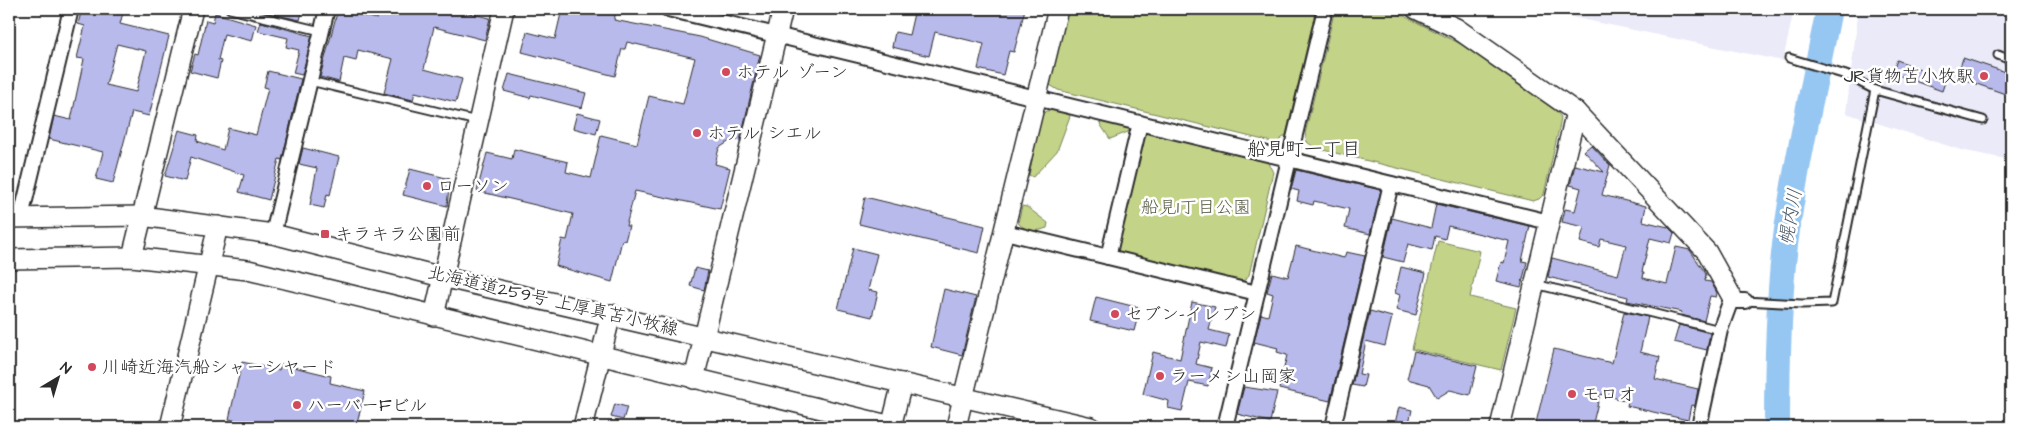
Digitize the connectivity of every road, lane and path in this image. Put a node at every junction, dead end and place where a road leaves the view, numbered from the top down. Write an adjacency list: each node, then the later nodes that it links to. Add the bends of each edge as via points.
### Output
1 (71, 9): 26 (street)
2 (192, 9): 25 (street)
3 (230, 9): 11 (lane)
4 (327, 9): 11 (street)
5 (504, 9): 21 (street)
6 (668, 9): 12 (street)
7 (782, 9): 12 (street)
8 (1058, 9): 18 (street)
9 (1325, 9): 23 (street)
10 (1416, 9): 19 (street, via 1456,28)
11 (321, 31): 16 (street)
12 (776, 35): 18 (street); 42 (street)
13 (1998, 55): 15 (lane)
14 (1789, 58): 17 (lane, via 1846,75)
15 (2011, 60)
16 (310, 81): 21 (lane); 30 (street)
17 (1875, 90): 20 (lane); 38 (lane, via 1832,303)
18 (1037, 98): 22 (street); 29 (street)
19 (1576, 112): 27 (street); 38 (street, via 1707,252)
20 (1983, 120)
21 (476, 121): 35 (street)
22 (1140, 123): 23 (street); 32 (street)
23 (1289, 160): 24 (street); 37 (street)
24 (1391, 184): 27 (street); 53 (street)
25 (142, 216): 26 (street, 北海道道259号 上厚真苫小牧線); 28 (street, 北海道道259号 上厚真苫小牧線); 31 (street)
26 (15, 217)
27 (1549, 222): 36 (street)
28 (218, 226): 30 (street, 北海道道259号 上厚真苫小牧線); 34 (street)
29 (1004, 232): 32 (street); 46 (street)
30 (273, 234): 35 (street, 北海道道259号 上厚真苫小牧線)
31 (132, 257): 33 (street); 34 (street)
32 (1108, 257): 37 (street)
33 (9, 259)
34 (209, 265): 40 (street, via 248,270); 47 (street)
35 (442, 276): 39 (street, 北海道道259号 上厚真苫小牧線); 40 (street)
36 (1534, 284): 41 (lane); 54 (street)
37 (1257, 293): 52 (street)
38 (1736, 300): 41 (street)
39 (612, 314): 42 (street, 北海道道259号 上厚真苫小牧線); 43 (street)
40 (434, 316): 43 (street)
41 (1720, 330): 55 (street)
42 (704, 336): 44 (street); 45 (street, 北海道道259号 上厚真苫小牧線)
43 (601, 357): 44 (street); 48 (street)
44 (694, 379): 49 (street)
45 (902, 383): 46 (street, 北海道道259号 上厚真苫小牧線); 49 (street)
46 (964, 397): 50 (street); 51 (street, 北海道道259号 上厚真苫小牧線)
47 (170, 427)
48 (583, 427)
49 (893, 427)
50 (956, 427)
51 (1092, 427)
52 (1224, 427)
53 (1333, 427)
54 (1500, 427)
55 (1699, 427)

